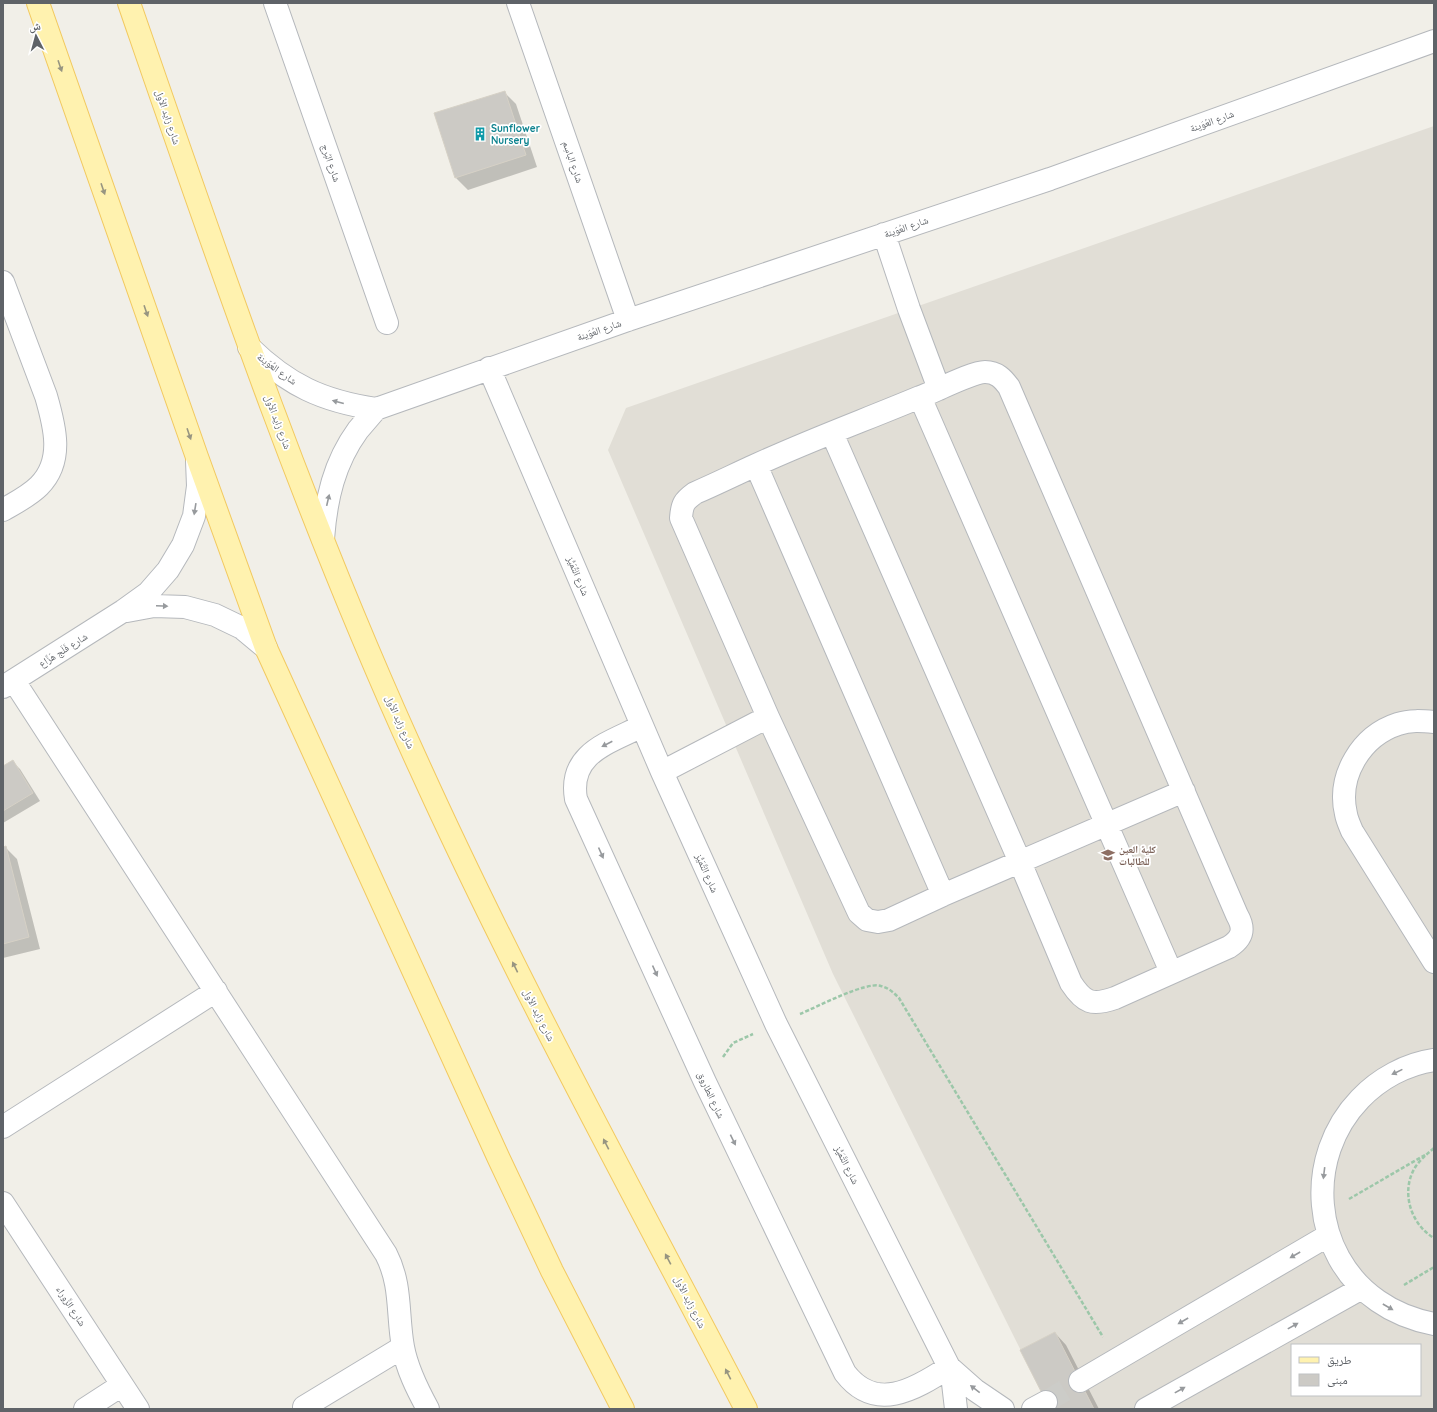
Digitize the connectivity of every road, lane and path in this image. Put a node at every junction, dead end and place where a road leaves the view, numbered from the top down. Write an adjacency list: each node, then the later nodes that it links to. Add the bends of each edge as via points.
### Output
1 (38, 3): 15 (main road, one-way to 15)
2 (129, 3): 10 (main road, شارع زايد الأول)
3 (275, 3): 9 (street, شارع البُرج)
4 (518, 3): 8 (street, شارع الباسِم)
5 (1434, 41): 6 (street, شارع العُوَينة, via 1050,179)
6 (884, 234): 8 (street, شارع العُوَينة); 12 (street, via 909,309)
7 (3, 282): 17 (street, via 46,396 52,416 56,455 50,472 39,486)
8 (628, 320): 11 (street, شارع العُوَينة)
9 (387, 323)
10 (249, 347): 13 (street, شارع العُوَينة, one-way to 10, via 352,406 307,390 271,368); 18 (main road, شارع زايد الأول)
11 (489, 368): 13 (street, شارع العُوَينة); 24 (street, شارع التَّمَيُّز)
12 (929, 393): 14 (street); 26 (street, via 973,374 984,372 994,373 1009,387); 27 (street)
13 (376, 409): 18 (street, one-way to 13, via 330,489 343,456 358,431)
14 (832, 433): 16 (street); 28 (street)
15 (197, 457): 19 (street, شارع فَلَج هَزَّاع, one-way to 19, via 198,486 194,516 184,545 168,570 148,593); 20 (main road)
16 (756, 464): 22 (street, via 687,499 682,508 681,518); 29 (street)
17 (3, 510)
18 (323, 539): 56 (main road, شارع زايد الأول, one-way to 18, via 522,981 467,870 418,766)
19 (123, 611): 20 (street, شارع فَلَج هَزَّاع, one-way to 20, via 154,606 185,607 215,615 242,628); 21 (street, شارع فَلَج هَزَّاع)
20 (266, 648): 55 (main road, via 552,1272)
21 (6, 685): 32 (street)
22 (768, 717): 25 (street); 29 (street, via 859,913 867,920 889,920)
23 (1434, 722): 30 (street, via 1398,724 1381,732 1366,744 1354,759 1347,776 1344,795 1346,814 1352,831)
24 (642, 726): 25 (street, شارع التَّمَيُّز); 35 (street, شارع الطاروق, one-way to 35, via 592,752 584,759 578,768 574,788 576,799)
25 (662, 772): 33 (street, شارع التَّمَيُّز)
26 (1184, 791): 27 (street); 31 (street, via 1242,924 1242,933 1237,942 1229,947)
27 (1107, 824): 28 (street); 31 (street)
28 (1020, 862): 29 (street); 31 (street, via 1078,994 1089,1001 1102,1002)
29 (943, 895)
30 (1434, 962)
31 (1171, 972)
32 (216, 991): 36 (street); 46 (street, via 386,1254 395,1275)
33 (776, 1024): 35 (path, via 733,1043); 47 (path, via 858,988 881,985 891,990 899,998); 48 (street, شارع التَّمَيُّز)
34 (1434, 1060): 40 (street, one-way to 40, via 1407,1067 1386,1077 1352,1107 1339,1126 1324,1168)
35 (705, 1082): 48 (street, شارع الطاروق, one-way to 48, via 845,1373 856,1389 872,1400 892,1401 902,1398)
36 (3, 1127)
37 (1434, 1148): 38 (path)
38 (1425, 1155): 40 (path); 42 (path, via 1415,1167 1408,1196 1411,1211 1418,1224)
39 (3, 1203): 50 (street, شارع الزَّوراء)
40 (1323, 1214): 41 (street)
41 (1329, 1235): 44 (street, via 1348,1272); 47 (street, one-way to 47)
42 (1434, 1238)
43 (1434, 1267): 44 (path)
44 (1370, 1295): 45 (street, one-way to 45, via 1396,1312); 59 (street, one-way to 44)
45 (1434, 1324)
46 (403, 1347): 51 (street); 54 (street, via 408,1368)
47 (1117, 1360): 49 (street)
48 (949, 1367): 57 (street, شارع التَّمَيُّز); 58 (street, شارع التَّمَيُّز, one-way to 48, via 975,1390)
49 (1080, 1381)
50 (122, 1385): 52 (street); 53 (street, شارع الزَّوراء)
51 (304, 1407)
52 (85, 1409)
53 (138, 1409)
54 (428, 1409)
55 (623, 1409)
56 (746, 1409)
57 (956, 1409)
58 (1003, 1409)
59 (1146, 1409)

